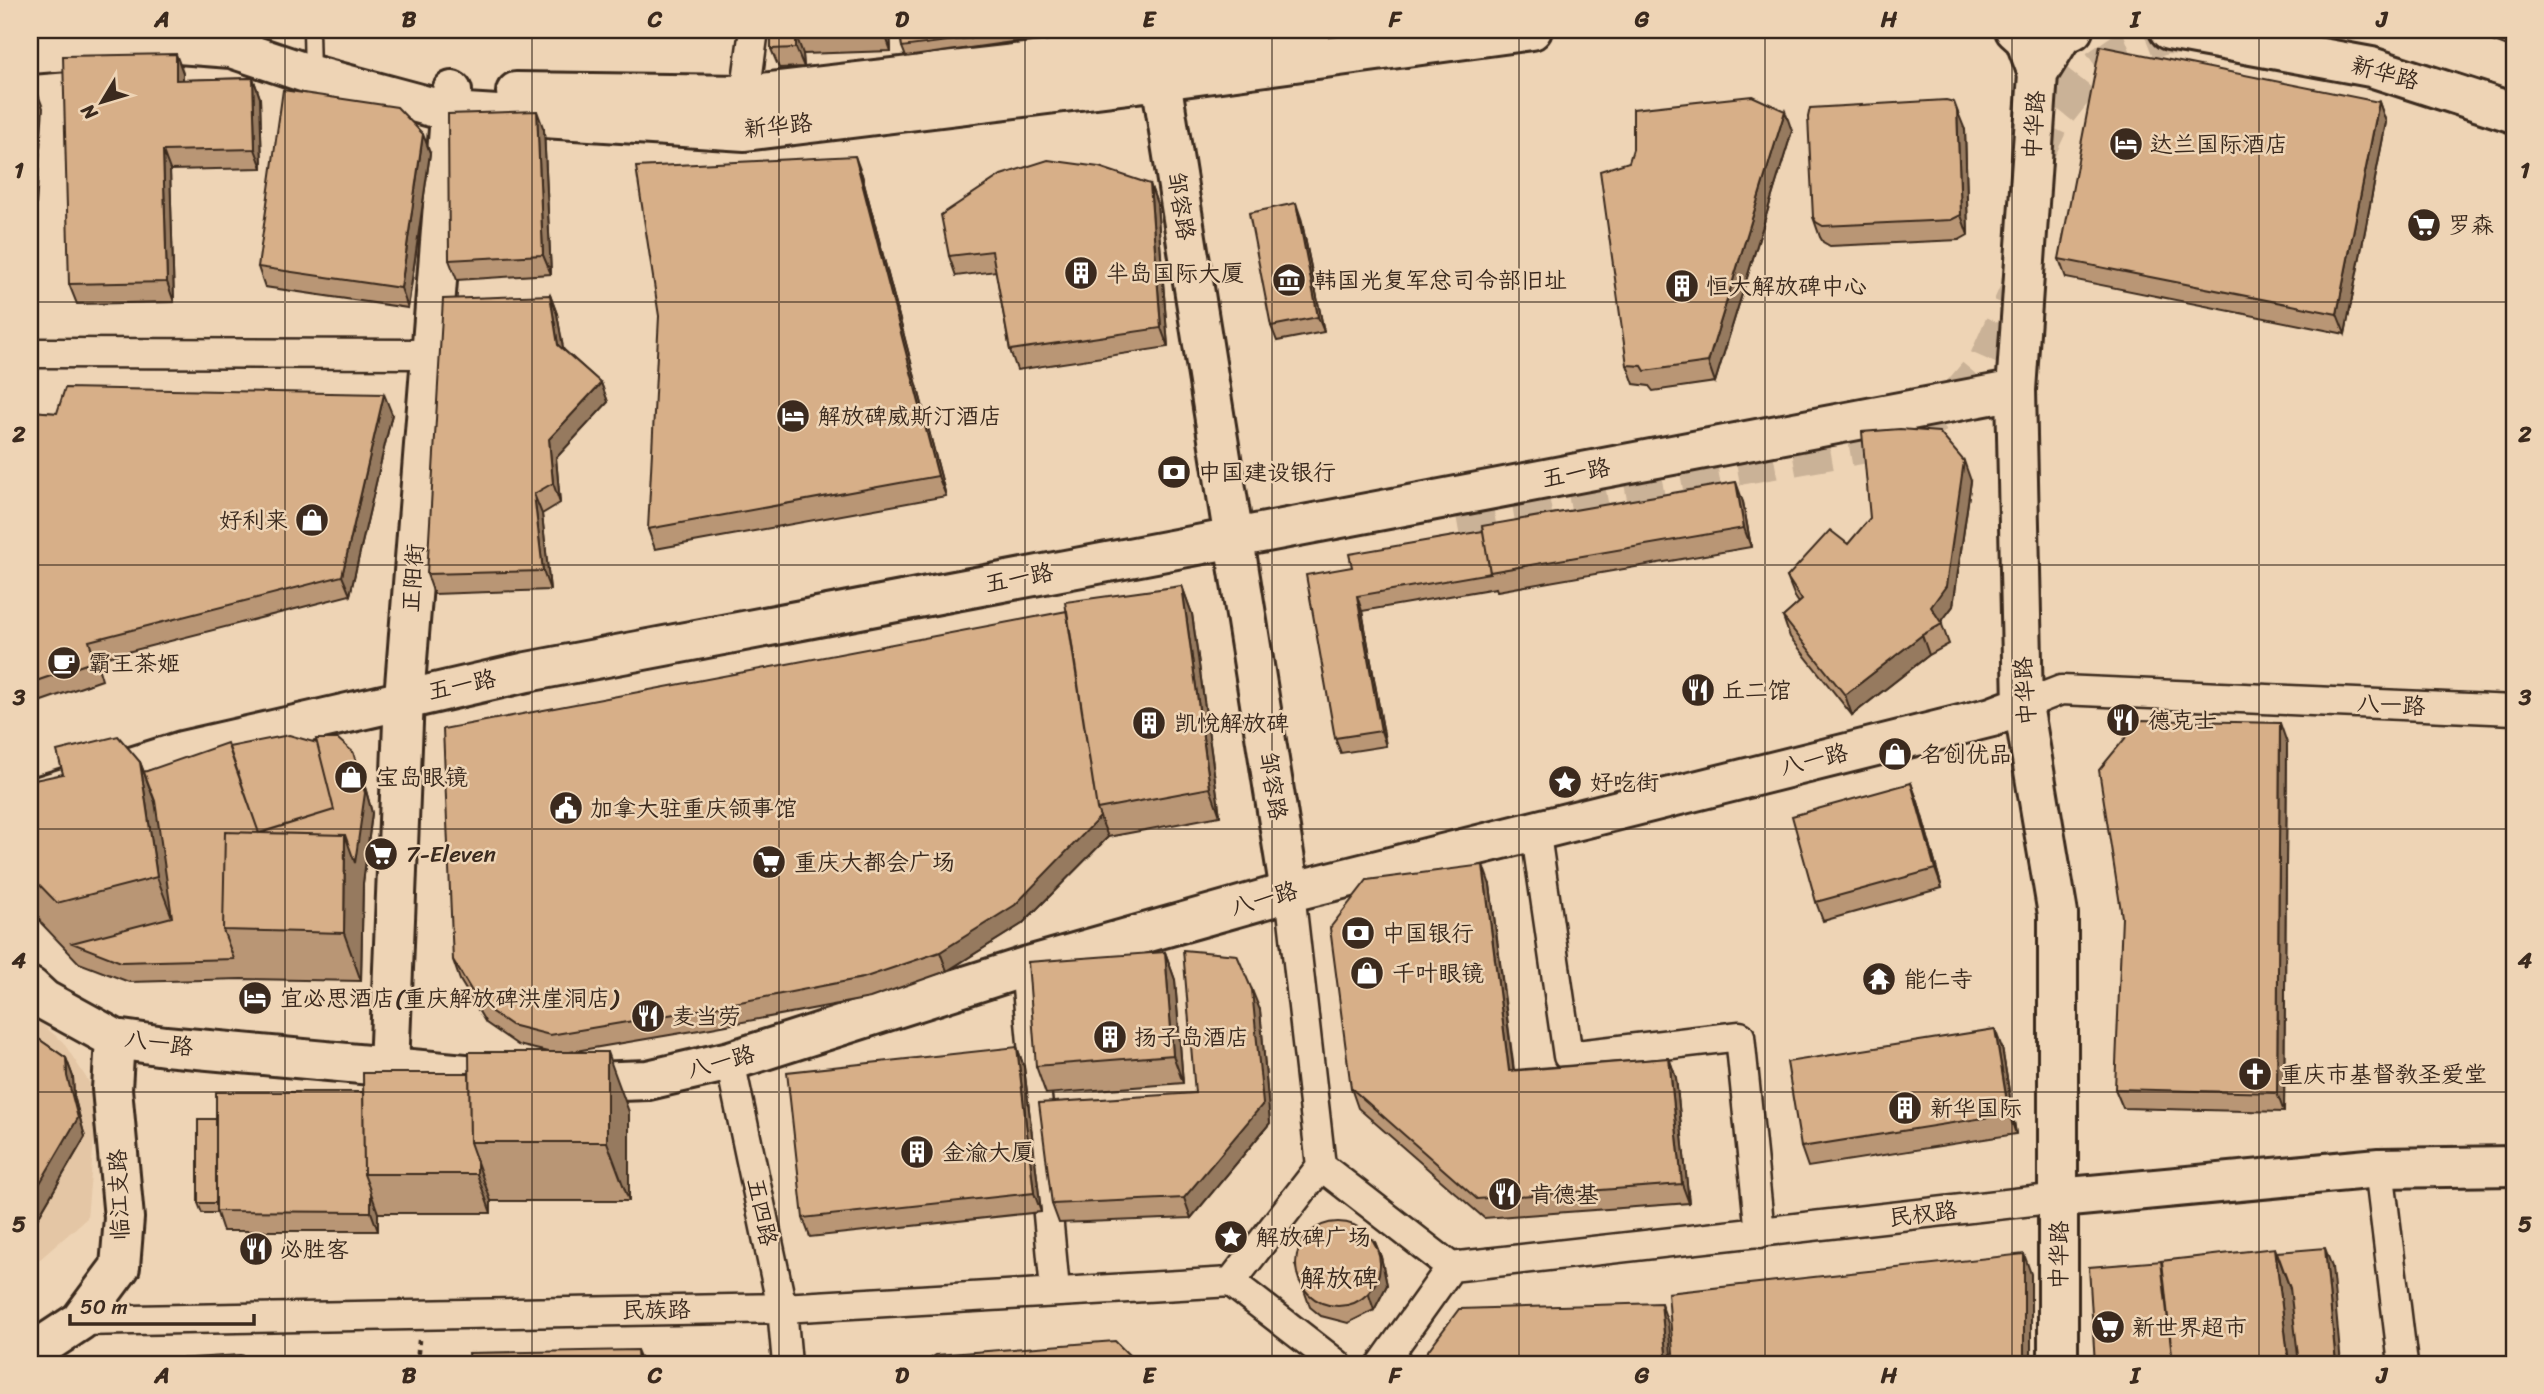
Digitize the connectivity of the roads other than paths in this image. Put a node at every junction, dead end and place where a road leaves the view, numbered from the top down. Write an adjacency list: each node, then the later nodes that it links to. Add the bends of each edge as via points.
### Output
1 (75, 30): 9 (street)
2 (241, 30): 10 (street, 新华路)
3 (754, 30): 14 (street)
4 (1311, 30): 11 (street, 新华路)
5 (1532, 30): 11 (street, 新华路)
6 (2015, 30): 13 (street, via 2025,39)
7 (2073, 30): 13 (street, 中华路, via 2062,35)
8 (2169, 30): 16 (street, 新华路, via 2371,67)
9 (30, 34)
10 (312, 53): 12 (street, 新华路, via 165,43); 15 (street, 新华路)
11 (1159, 53): 14 (street, 新华路); 15 (street, 新华路, via 745,131); 20 (street, 邹容路)
12 (30, 54)
13 (2038, 74): 19 (street, 中华路)
14 (745, 95): 15 (street, 新华路)
15 (451, 102): 18 (street, 正阳街)
16 (2514, 113)
17 (30, 354): 18 (street)
18 (429, 354): 21 (street, 正阳街)
19 (2016, 390): 20 (street, 五一路); 22 (street, 中华路)
20 (1232, 538): 21 (street, 五一路); 26 (street, 邹容路)
21 (404, 698): 24 (street, 五一路, via 182,751); 31 (street, 正阳街)
22 (2023, 705): 23 (street, 八一路, via 2061,690); 25 (street, 八一路, via 1992,717); 35 (street, 中华路, via 2058,914)
23 (2514, 710)
24 (30, 799)
25 (1535, 828): 26 (street, 八一路); 36 (street, via 1567,1056 1740,1036)
26 (1290, 892): 27 (street, 八一路); 32 (street, 邹容路)
27 (1025, 967): 30 (street, 八一路); 39 (street)
28 (30, 987): 29 (street, 八一路, via 44,1000)
29 (116, 1039): 31 (street, 八一路); 41 (street, 临江支路, via 112,1089 124,1218 120,1267)
30 (730, 1061): 31 (street, 八一路, via 648,1080 564,1083); 40 (street, 五四路)
31 (389, 1067)
32 (1321, 1166): 37 (street); 38 (street)
33 (2514, 1166): 34 (street, 民权路)
34 (2379, 1168): 35 (street, 民权路); 47 (street)
35 (2059, 1198): 36 (street, 民权路); 46 (street, 中华路)
36 (1760, 1233): 37 (street, 民权路)
37 (1451, 1267): 45 (street)
38 (1231, 1282): 39 (street, 民族路); 44 (street)
39 (1055, 1290): 40 (street, 民族路)
40 (782, 1308): 41 (street, 民族路); 43 (street, 五四路)
41 (80, 1321): 42 (street, 临江支路)
42 (30, 1354)
43 (787, 1364)
44 (1336, 1364)
45 (1382, 1364)
46 (2058, 1364)
47 (2403, 1364)

